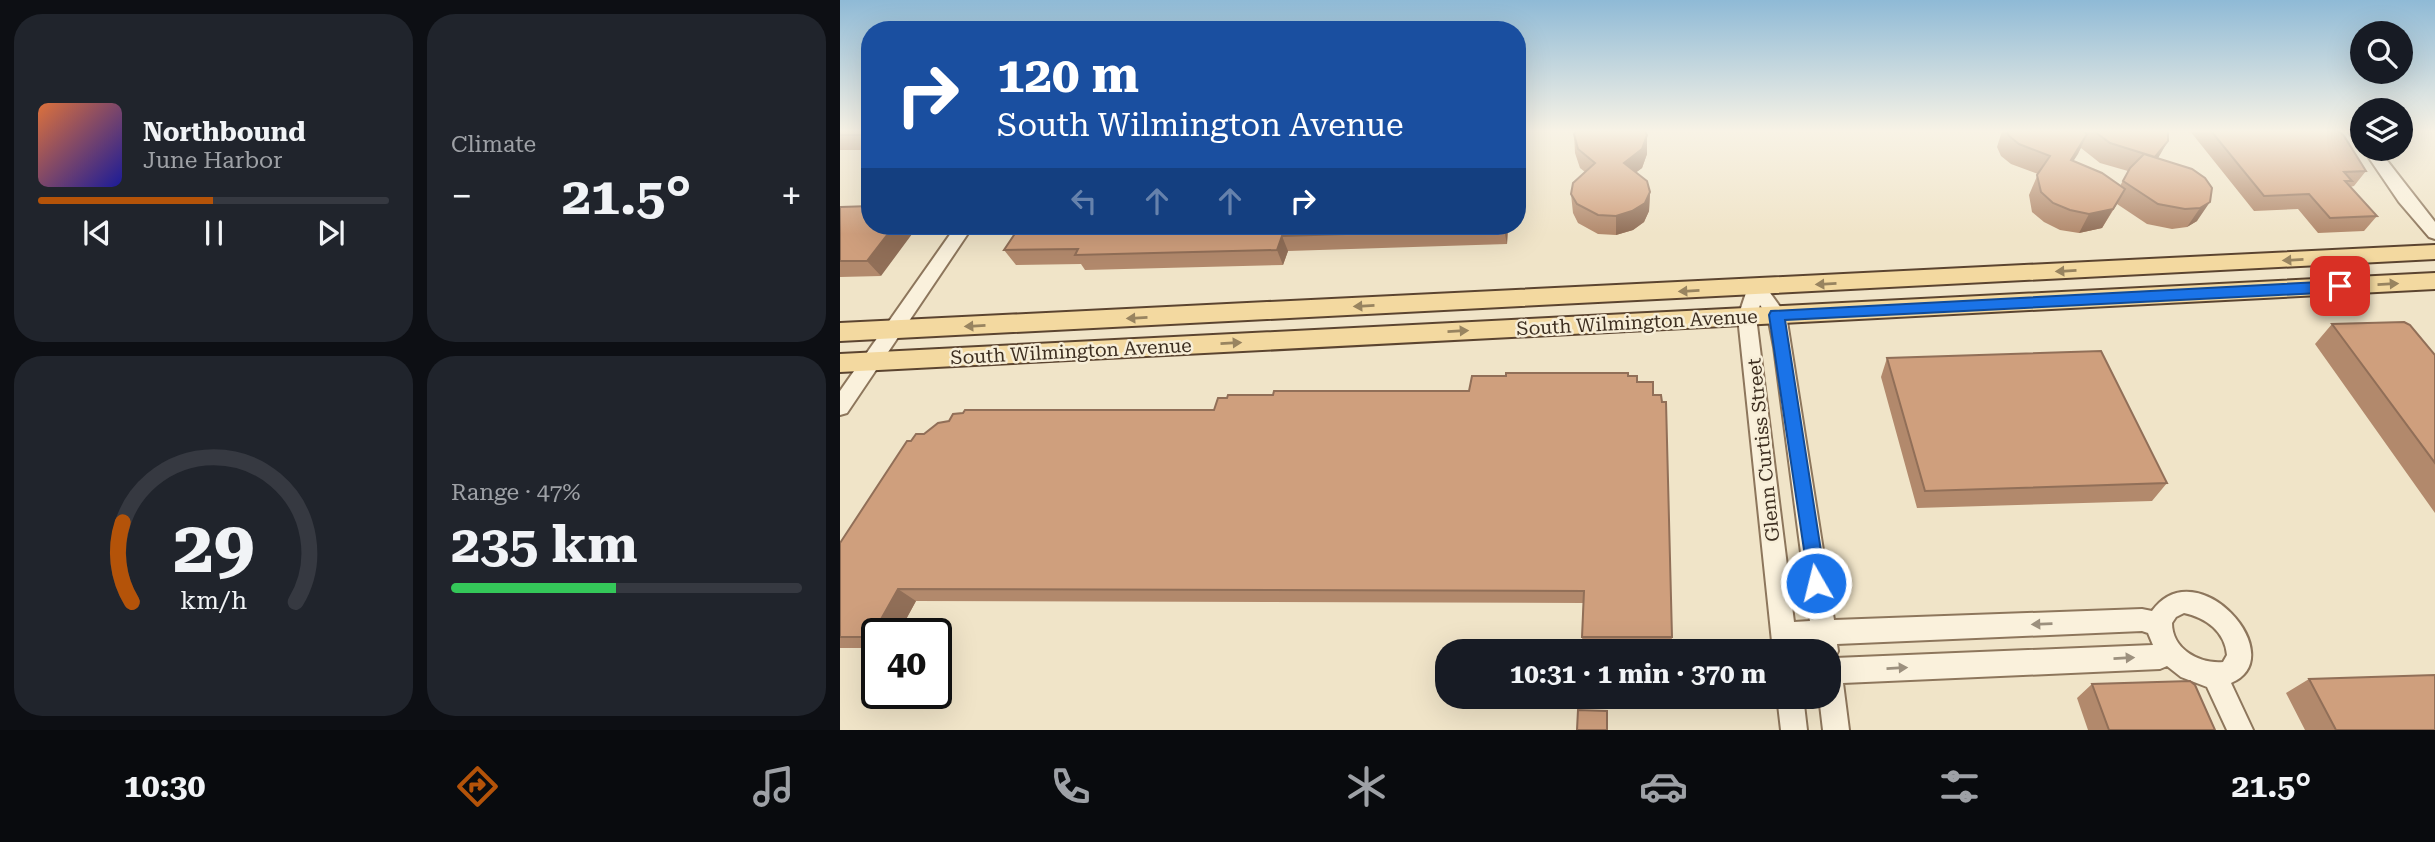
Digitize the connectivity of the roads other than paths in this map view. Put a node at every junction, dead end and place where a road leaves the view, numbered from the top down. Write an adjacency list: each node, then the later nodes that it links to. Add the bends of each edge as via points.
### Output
1 (2381, 165): 2 (street)
2 (2435, 233)
3 (959, 235): 9 (street)
4 (2435, 252): 6 (main road, South Wilmington Avenue, one-way to 6)
5 (2435, 281): 7 (main road, South Wilmington Avenue, one-way to 5)
6 (1757, 287): 7 (street, Glenn Curtiss Street); 8 (street, Glenn Curtiss Street); 9 (main road, South Wilmington Avenue, one-way to 9)
7 (1777, 315): 8 (main road, South Wilmington Avenue); 16 (street, Glenn Curtiss Street)
8 (1747, 317): 11 (main road, South Wilmington Avenue, one-way to 8); 15 (street, Glenn Curtiss Street)
9 (891, 330): 10 (main road, South Wilmington Avenue); 11 (street)
10 (840, 332)
11 (869, 362): 12 (main road, South Wilmington Avenue); 13 (street)
12 (840, 363)
13 (840, 407)
14 (2158, 624): 17 (street, one-way to 17, via 2142,620); 18 (street); 20 (street, via 2171,605 2184,602 2199,605 2228,625 2241,653 2238,665)
15 (1784, 639)
16 (1824, 639)
17 (1841, 641)
18 (2170, 652): 19 (street, one-way to 18, via 2161,657); 20 (street, via 2183,665)
19 (1841, 671)
20 (2215, 676): 25 (street)
21 (1792, 709): 23 (street)
22 (1833, 709): 24 (street)
23 (1794, 730)
24 (1836, 730)
25 (2240, 730)

